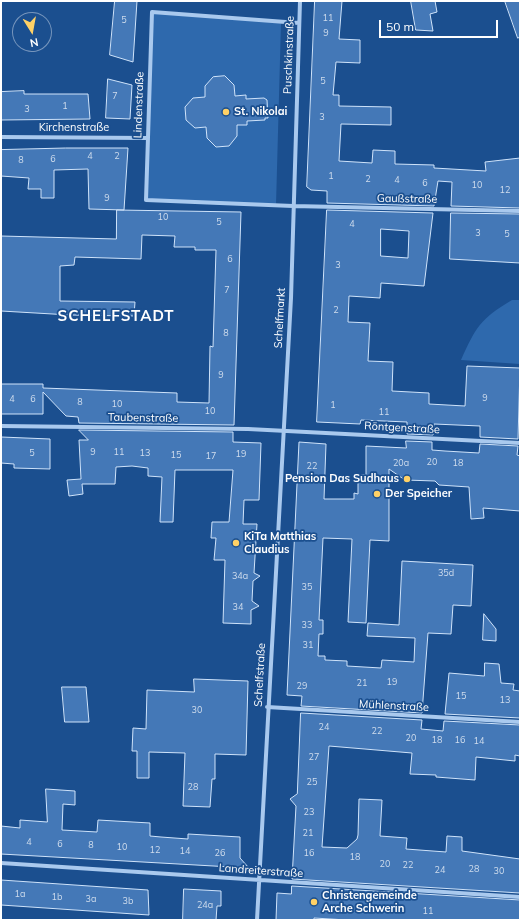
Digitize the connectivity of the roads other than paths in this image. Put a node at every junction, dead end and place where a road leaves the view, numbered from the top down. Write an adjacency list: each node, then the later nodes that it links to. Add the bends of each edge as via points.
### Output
1 (300, 1): 2 (street, Puschkinstraße)
2 (299, 23): 4 (street, Lindenstraße, via 152,12); 5 (street, Puschkinstraße)
3 (1, 137): 4 (street, Kirchenstraße)
4 (147, 138): 5 (street, Lindenstraße, via 146,200)
5 (293, 206): 6 (street, Gaußstraße); 8 (street, Schelfmarkt)
6 (520, 211)
7 (1, 426): 8 (street, Taubenstraße)
8 (284, 431): 9 (street, Röntgenstraße); 10 (street, Schelfstraße)
9 (520, 443)
10 (267, 707): 11 (street, Mühlenstraße); 13 (street, Schelfstraße)
11 (520, 722)
12 (1, 863): 13 (street, Landreiterstraße)
13 (258, 880): 14 (street, Landreiterstraße); 15 (street, Schelfstraße)
14 (520, 897)
15 (256, 920)

